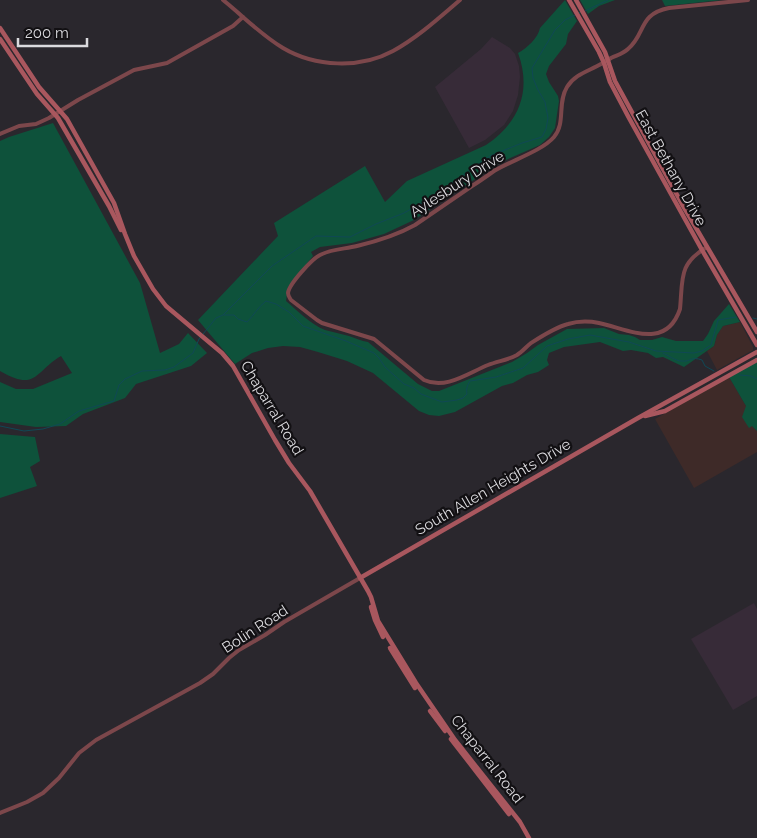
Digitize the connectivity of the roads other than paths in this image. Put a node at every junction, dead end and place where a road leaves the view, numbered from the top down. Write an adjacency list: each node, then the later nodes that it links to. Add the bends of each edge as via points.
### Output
1 (223, 0): 6 (street)
2 (460, 0): 6 (street, via 392,52 370,60 346,63 317,61 292,53 270,40)
3 (569, 0): 7 (main road, East Bethany Drive)
4 (748, 0): 10 (street, Aylesbury Drive, via 660,10 646,21 626,51)
5 (577, 2): 7 (main road, East Bethany Drive)
6 (243, 17): 13 (street, via 233,26 167,63 134,70)
7 (583, 18): 10 (main road, East Bethany Drive)
8 (0, 28): 11 (main road, Chaparral Road)
9 (0, 39): 12 (main road, Chaparral Road)
10 (606, 61): 16 (main road, East Bethany Drive, via 632,119); 19 (street, Aylesbury Drive, via 570,83 562,99 558,131 548,142 493,172 404,231 316,256 292,285 288,295 322,323 374,339 424,380 446,383 515,356 533,342 575,322 599,323 646,334 664,331 674,324 679,314 687,265)
11 (24, 64): 12 (main road); 13 (main road, Chaparral Road, via 42,91)
12 (18, 67): 14 (main road, Chaparral Road, via 38,96)
13 (61, 111): 14 (street); 20 (main road, Chaparral Road, via 114,203)
14 (56, 114): 15 (street, via 36,124 19,126); 20 (main road, Chaparral Road)
15 (0, 134)
16 (664, 176): 17 (main road, East Bethany Drive); 18 (main road, East Bethany Drive)
17 (677, 205): 18 (main road); 19 (main road, East Bethany Drive)
18 (693, 223): 19 (main road, East Bethany Drive)
19 (705, 249): 21 (main road, East Bethany Drive); 22 (main road, East Bethany Drive)
20 (134, 256): 30 (main road, Chaparral Road, via 158,296 226,357 238,373)
21 (757, 332)
22 (757, 345)
23 (757, 352): 25 (main road, South Allen Heights Drive)
24 (757, 360): 26 (main road, South Allen Heights Drive)
25 (707, 380): 26 (main road); 27 (main road, South Allen Heights Drive)
26 (710, 385): 28 (main road, South Allen Heights Drive, via 665,411)
27 (669, 401): 28 (main road); 29 (main road, South Allen Heights Drive)
28 (653, 414): 29 (main road, South Allen Heights Drive)
29 (638, 418): 30 (main road, South Allen Heights Drive)
30 (360, 578): 31 (street, Bolin Road, via 239,650 200,683 100,738 77,756 42,794); 32 (main road, Chaparral Road, via 371,597 378,621 398,656 455,740 520,822)
31 (0, 814)
32 (528, 838)

